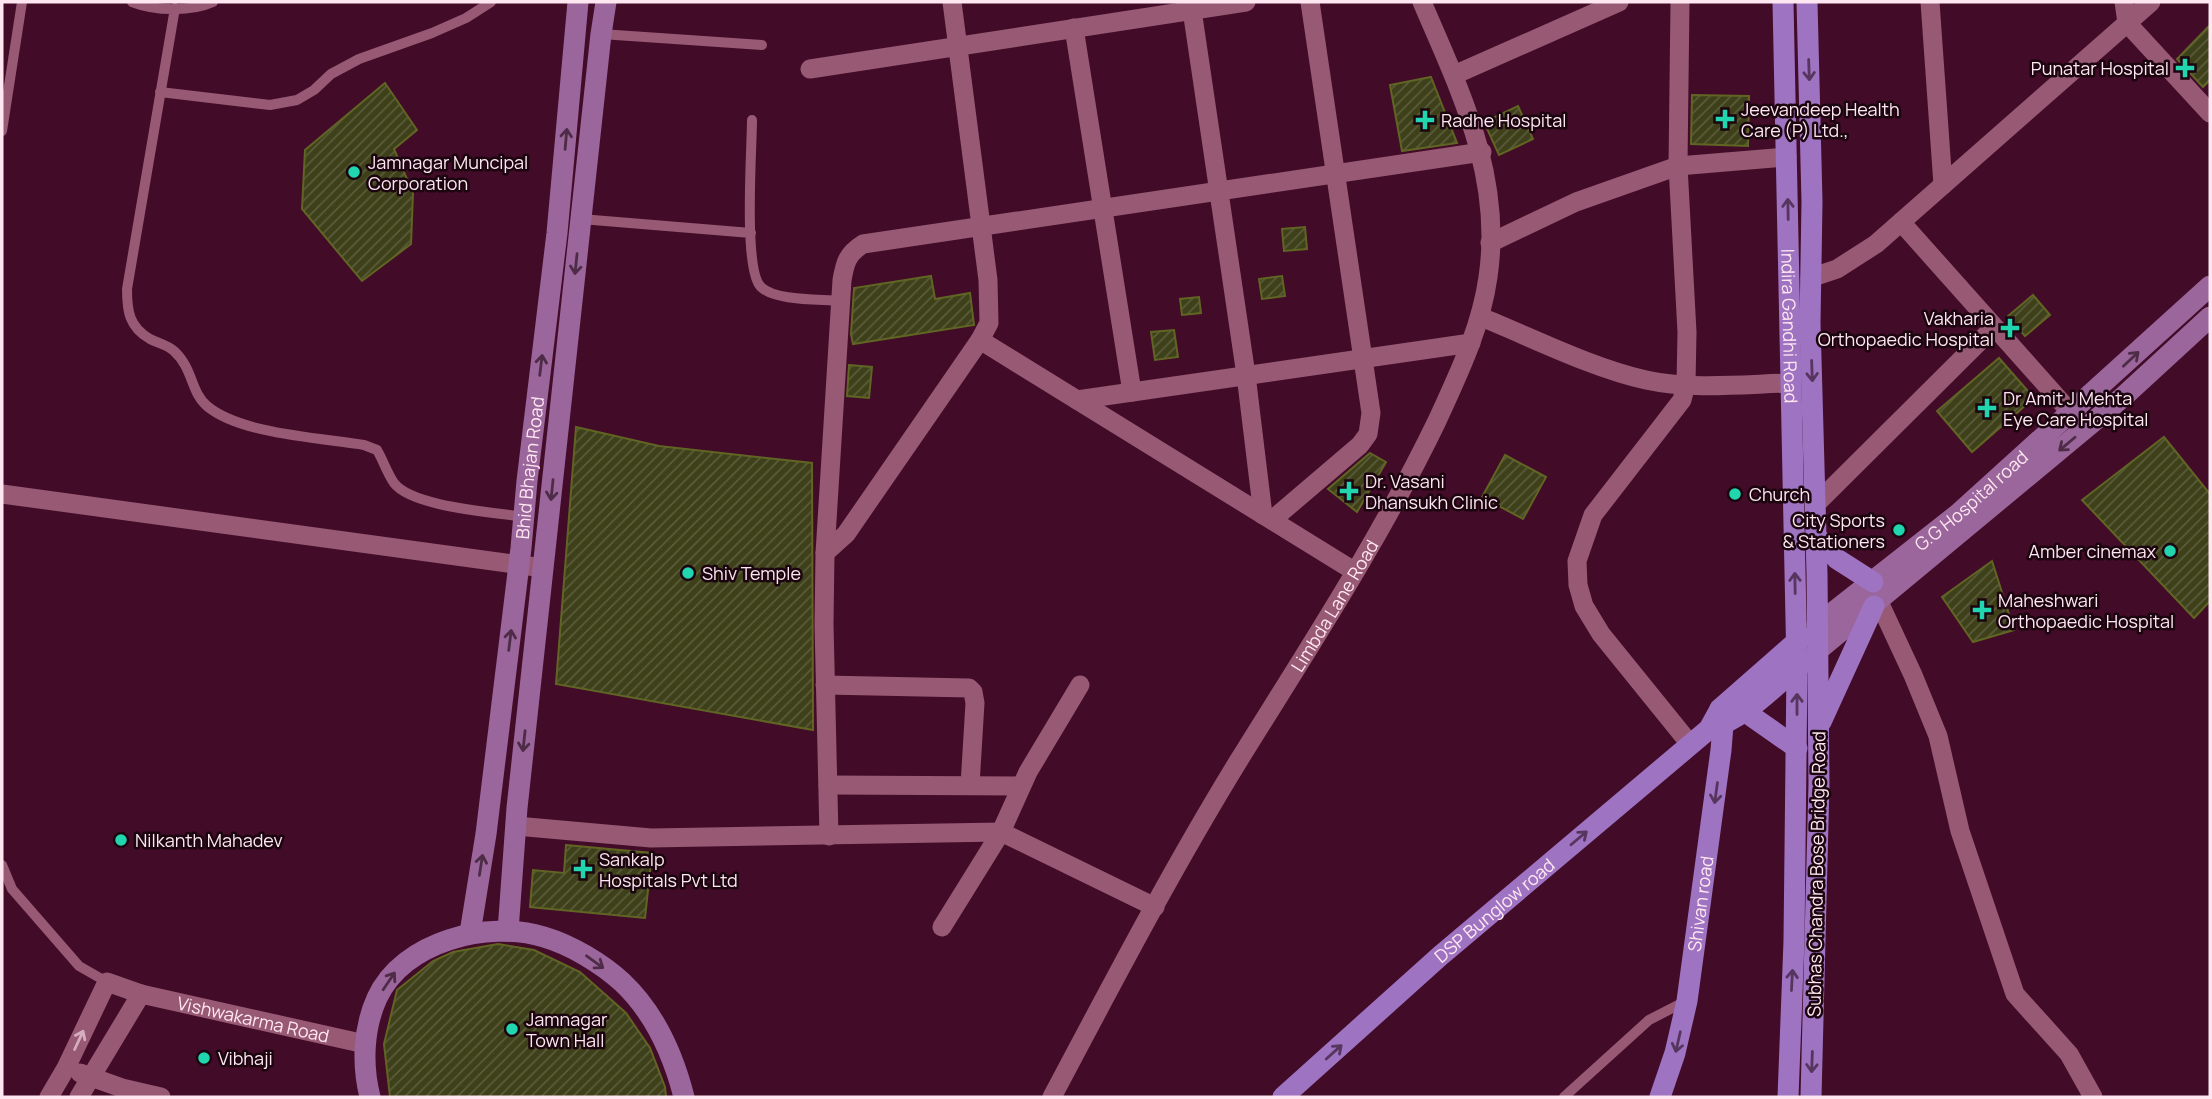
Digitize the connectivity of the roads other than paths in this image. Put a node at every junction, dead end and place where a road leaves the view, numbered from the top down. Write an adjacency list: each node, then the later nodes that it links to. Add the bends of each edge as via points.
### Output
1 (22, 2): 30 (lane)
2 (132, 2): 18 (lane)
3 (213, 2): 18 (lane)
4 (491, 2): 27 (lane, via 432,33 359,59 297,100 270,105)
5 (578, 2): 62 (main road, Bhid Bhajan Road, one-way to 5)
6 (606, 2): 22 (main road, Bhid Bhajan Road)
7 (952, 2): 24 (street)
8 (1246, 2): 19 (street)
9 (1310, 2): 34 (street)
10 (1422, 2): 26 (street, Limbda Lane Road)
11 (1619, 2): 26 (street)
12 (1680, 2): 33 (street)
13 (1783, 2): 32 (main road, Indira Gandhi Road)
14 (1807, 2): 43 (main road, Indira Gandhi Road, one-way to 43)
15 (1930, 2): 35 (street)
16 (2124, 2): 20 (street)
17 (2151, 2): 20 (street)
18 (175, 8): 27 (lane)
19 (1192, 10): 21 (street); 36 (street)
20 (2127, 23): 28 (street); 35 (street)
21 (1074, 28): 24 (street); 37 (street)
22 (601, 34): 23 (lane); 38 (main road, Bhid Bhajan Road)
23 (762, 45)
24 (957, 46): 25 (street); 40 (street)
25 (810, 69)
26 (1454, 75): 31 (street, Limbda Lane Road)
27 (160, 92): 62 (lane, via 127,289 127,312 134,326 172,348 186,363 205,405 227,418 260,429 364,444 377,450 395,484 413,497)
28 (2210, 113)
29 (752, 120): 41 (lane)
30 (2, 131)
31 (1482, 152): 34 (street); 42 (street, Limbda Lane Road)
32 (1787, 157): 33 (street); 54 (main road, Indira Gandhi Road, one-way to 32)
33 (1678, 166): 42 (street, via 1576,202); 55 (street)
34 (1336, 174): 36 (street); 51 (street)
35 (1944, 185): 39 (street)
36 (1219, 191): 37 (street); 52 (street)
37 (1102, 209): 40 (street); 56 (street)
38 (581, 219): 41 (lane); 67 (main road, Bhid Bhajan Road, one-way to 67)
39 (1901, 222): 43 (street, via 1838,269); 48 (street)
40 (981, 227): 45 (street, via 863,244 845,261); 49 (street, via 990,304 989,323)
41 (751, 233): 45 (lane, via 750,253 760,287 778,296)
42 (1490, 243): 46 (street, Limbda Lane Road)
43 (1810, 278): 61 (main road, Indira Gandhi Road, one-way to 61)
44 (2210, 286): 53 (main road, G.G Hospital road, one-way to 44)
45 (840, 301): 65 (street)
46 (1480, 317): 50 (street, Limbda Lane Road); 55 (street, via 1611,369 1647,380)
47 (2210, 317): 57 (main road, G.G Hospital road)
48 (1994, 327): 59 (street); 61 (street)
49 (980, 340): 58 (street); 65 (street, via 846,534)
50 (1471, 343): 51 (street); 68 (street, Limbda Lane Road, via 1412,471)
51 (1362, 359): 52 (street); 63 (street, via 1371,413 1368,434)
52 (1247, 375): 56 (street); 63 (street)
53 (2107, 381): 57 (main road); 59 (main road, G.G Hospital road)
54 (1792, 383): 55 (street); 71 (main road, Indira Gandhi Road, one-way to 54)
55 (1686, 384): 77 (street, via 1682,400 1593,515 1577,561 1584,606 1601,634)
56 (1132, 392): 58 (street)
57 (2123, 397): 69 (main road, G.G Hospital road, one-way to 69)
58 (1077, 400): 63 (street)
59 (2071, 414): 69 (main road, G.G Hospital road, via 1958,514)
60 (2, 494): 66 (street)
61 (1815, 505): 64 (main road, Indira Gandhi Road)
62 (524, 517): 66 (main road, Bhid Bhajan Road)
63 (1267, 517): 68 (street)
64 (1816, 537): 69 (main road); 70 (main road, Indira Gandhi Road)
65 (825, 553): 72 (street)
66 (519, 565): 67 (street); 89 (main road, Bhid Bhajan Road, one-way to 66)
67 (543, 568): 82 (main road, Bhid Bhajan Road, one-way to 82)
68 (1354, 571): 86 (street, Limbda Lane Road)
69 (1875, 597): 70 (main road, G.G Hospital road); 71 (main road, G.G Hospital road); 76 (main road); 107 (street, via 1938,736 1959,831 2015,994 2069,1054)
70 (1818, 625): 71 (main road, DSP Bunglow road)
71 (1802, 653): 74 (main road, DSP Bunglow road); 75 (main road, DSP Bunglow road); 76 (main road, Subhas Chandra Bose Bridge Road); 78 (main road, Subhas Chandra Bose Bridge Road, one-way to 71)
72 (825, 685): 79 (street); 80 (street, via 969,688 975,703)
73 (1080, 685): 81 (street)
74 (1744, 711): 75 (main road, DSP Bunglow road); 78 (main road)
75 (1718, 721): 77 (main road, DSP Bunglow road); 92 (main road, Shivan road, one-way to 92)
76 (1818, 728): 106 (main road, Subhas Chandra Bose Bridge Road, one-way to 106)
77 (1690, 744): 102 (main road, DSP Bunglow road, one-way to 77, via 1440,956)
78 (1797, 748): 105 (main road, Subhas Chandra Bose Bridge Road, one-way to 78)
79 (828, 785): 80 (street); 84 (street)
80 (970, 785): 81 (street)
81 (1021, 786): 83 (street)
82 (516, 825): 84 (street, via 651,838); 88 (main road, Bhid Bhajan Road)
83 (1001, 832): 84 (street); 86 (street); 87 (street)
84 (829, 836)
85 (2, 865): 90 (lane, via 12,889 79,966)
86 (1155, 908): 101 (street, Limbda Lane Road)
87 (942, 928)
88 (508, 931): 89 (main road); 100 (main road, one-way to 100, via 544,937 586,956 622,982 652,1018 671,1053)
89 (470, 933): 93 (main road, one-way to 89, via 377,998 396,971 446,940)
90 (107, 982): 91 (street, Vishwakarma Road); 94 (street, one-way to 90)
91 (141, 994): 93 (street, Vishwakarma Road); 95 (street)
92 (1687, 1001): 103 (lane, via 1649,1020); 104 (main road, Shivan road, one-way to 104)
93 (365, 1044): 99 (main road)
94 (66, 1068): 95 (street); 96 (street)
95 (91, 1077): 97 (street); 98 (street)
96 (49, 1097)
97 (79, 1097)
98 (161, 1097)
99 (370, 1097)
100 (684, 1097)
101 (1052, 1097)
102 (1283, 1097)
103 (1564, 1097)
104 (1660, 1097)
105 (1788, 1097)
106 (1811, 1097)
107 (2092, 1097)

